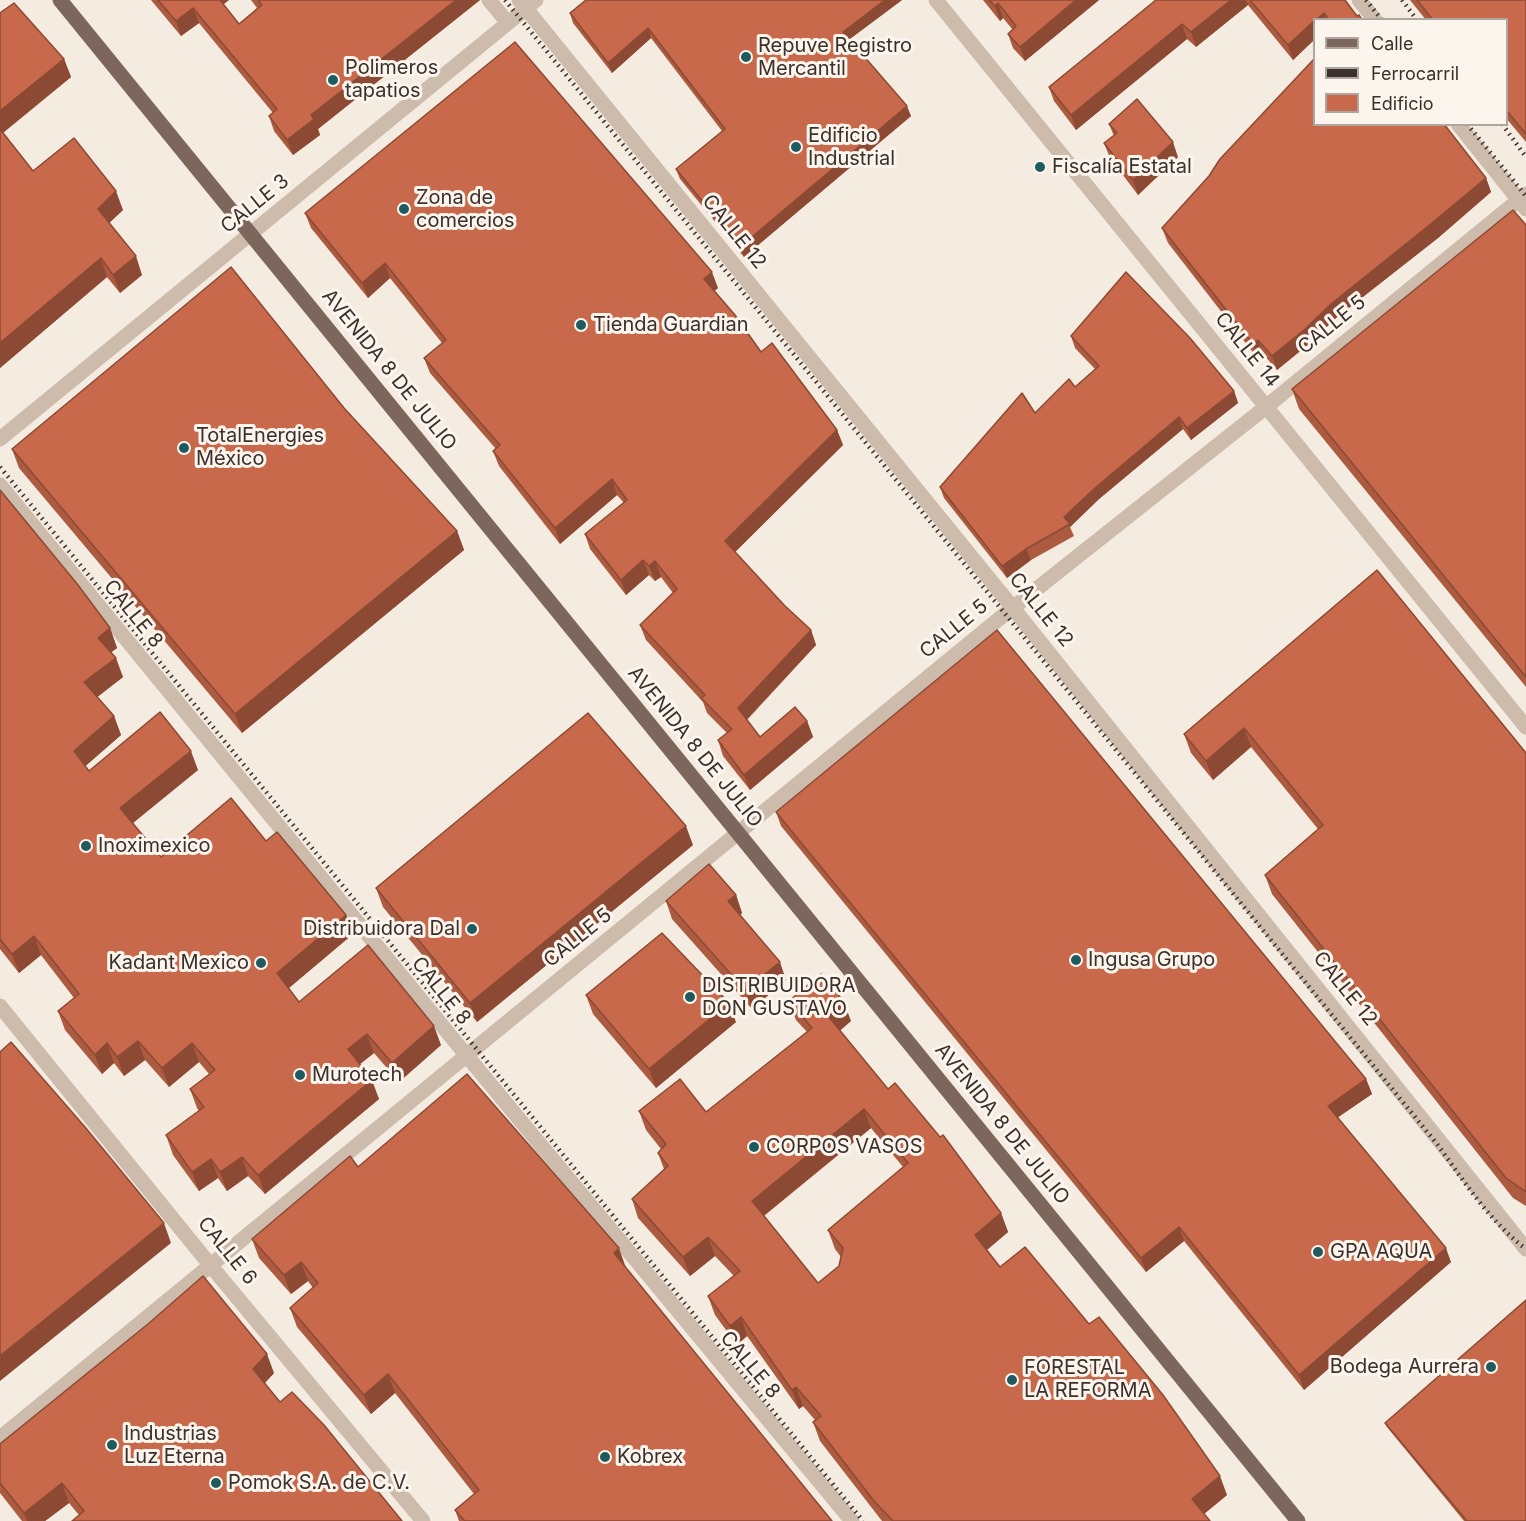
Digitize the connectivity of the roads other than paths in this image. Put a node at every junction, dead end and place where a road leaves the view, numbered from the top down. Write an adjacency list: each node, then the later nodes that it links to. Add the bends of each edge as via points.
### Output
1 (60, 0): 10 (main road, AVENIDA 8 DE JULIO)
2 (489, 0): 7 (street)
3 (936, 0): 11 (street, CALLE 14)
4 (1359, 0): 6 (street)
5 (527, 3): 7 (street, CALLE 3); 14 (street, CALLE 12)
6 (1373, 18)
7 (508, 23): 10 (street, CALLE 3)
8 (1460, 126): 9 (street)
9 (1523, 201): 11 (street, CALLE 5)
10 (252, 234): 12 (street, CALLE 3); 16 (main road, AVENIDA 8 DE JULIO)
11 (1266, 407): 14 (street, CALLE 5); 15 (street, CALLE 14)
12 (0, 439)
13 (0, 485): 18 (street, CALLE 8)
14 (1013, 608): 16 (street, CALLE 5); 19 (street, CALLE 12)
15 (1526, 727)
16 (738, 834): 18 (street, CALLE 5); 24 (main road, AVENIDA 8 DE JULIO)
17 (0, 1006): 20 (street, CALLE 6)
18 (467, 1056): 20 (street, CALLE 5); 23 (street, CALLE 8)
19 (1526, 1249)
20 (211, 1266): 21 (street, CALLE 5); 22 (street, CALLE 6)
21 (0, 1438)
22 (423, 1521)
23 (852, 1521)
24 (1298, 1521)

